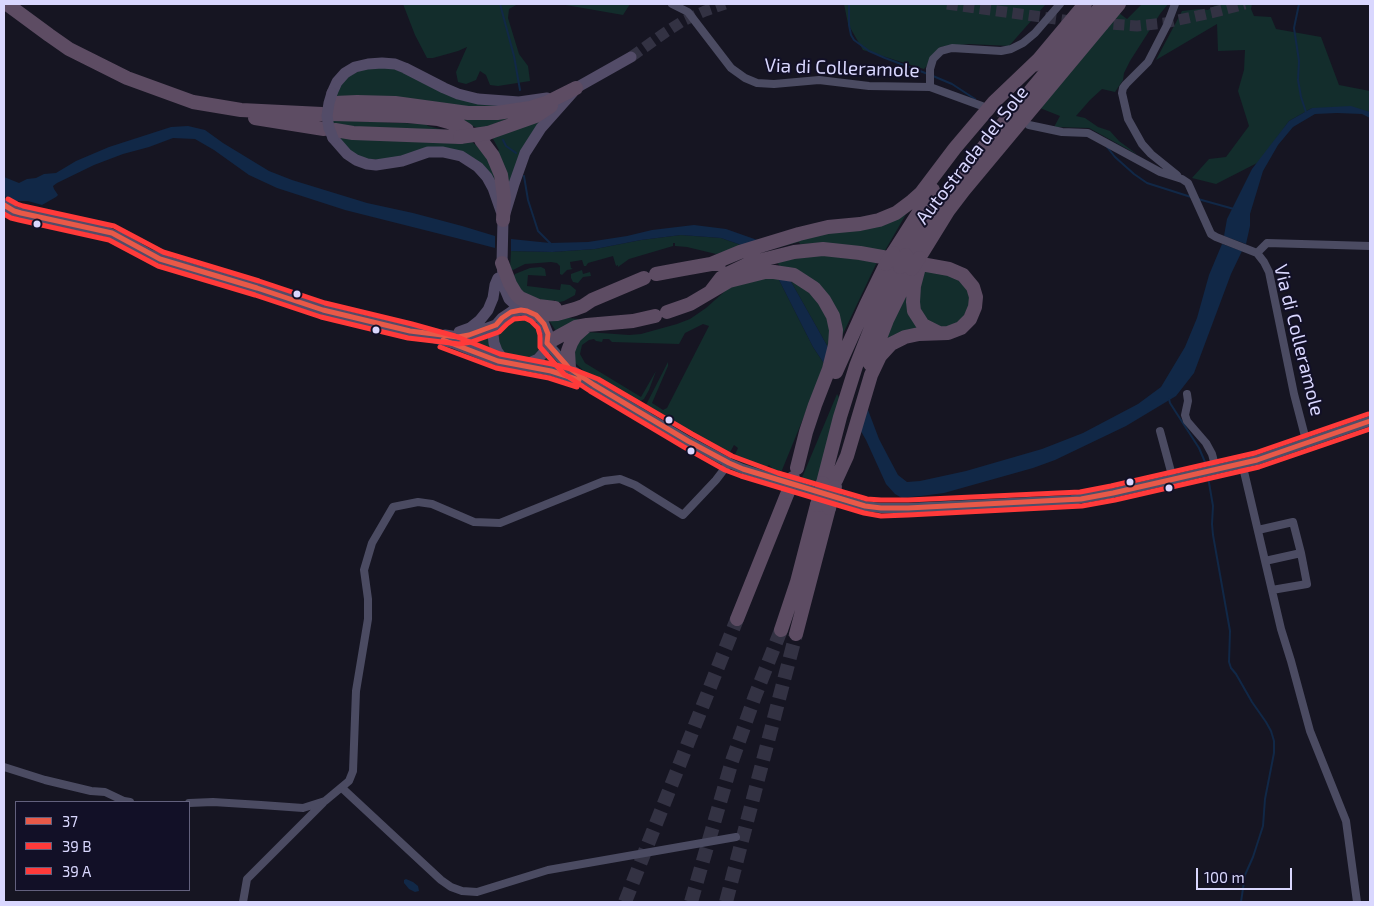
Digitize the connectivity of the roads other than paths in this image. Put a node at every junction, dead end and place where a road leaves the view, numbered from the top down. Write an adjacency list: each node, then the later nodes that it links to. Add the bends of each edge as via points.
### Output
1 (7, 4): 13 (highway, via 69,49 127,78)
2 (672, 4): 11 (street, Via di Colleramole, via 688,12 730,68 757,83 819,80 868,86)
3 (1060, 4): 11 (street, via 1036,33 1010,49 952,48 941,51 933,59)
4 (1085, 4): 10 (highway, Autostrada del Sole)
5 (1103, 4): 26 (highway, Autostrada del Sole, via 956,180 923,228)
6 (1119, 4): 26 (highway, Autostrada del Sole, via 992,154)
7 (1175, 4): 21 (street, via 1148,62 1126,84 1122,93 1128,119 1142,144)
8 (4, 10): 13 (highway, via 46,43 104,76 170,101)
9 (631, 57): 12 (main road)
10 (1039, 59): 26 (highway, Autostrada del Sole, via 944,174 924,204); 28 (highway, via 994,102 925,188 907,205 879,220 814,230 768,243)
11 (930, 87): 16 (street, Via di Colleramole)
12 (576, 88): 15 (highway, via 546,103 497,113 468,113 395,103 357,102); 15 (main road, via 546,98 519,102 478,99 458,94 395,64 368,64 345,73 337,82); 20 (highway, via 536,116); 23 (main road, via 541,128 525,153)
13 (193, 102): 14 (highway)
14 (214, 106): 15 (highway, via 241,110); 18 (highway, via 249,117)
15 (329, 106): 18 (main road, bridge, via 328,103); 19 (highway, via 452,122)
16 (982, 106)
17 (1029, 125): 21 (street, via 1062,132 1088,133 1160,172)
18 (331, 132): 19 (highway); 23 (main road, via 347,154 367,164 386,165 428,152 461,156 478,167 486,177)
19 (463, 133): 20 (highway, bridge)
20 (485, 137): 23 (highway, via 501,175)
21 (1182, 179): 25 (street, Via di Colleramole, via 1188,183 1211,234)
22 (4, 205): 38 (main road, via 21,213 112,233 160,259 323,310)
23 (504, 220): 27 (main road)
24 (1370, 246): 25 (street, via 1267,243)
25 (1257, 253): 50 (street, Via di Colleramole, via 1270,272)
26 (907, 262): 39 (highway, via 914,286 914,311 923,325); 44 (highway, Autostrada del Sole, via 866,305); 46 (highway, Autostrada del Sole, via 875,348); 55 (highway, Autostrada del Sole, via 876,315 856,366 840,416)
27 (502, 263): 31 (main road); 33 (highway, via 513,290 528,302 556,308); 34 (main road, via 506,293)
28 (750, 263): 29 (highway); 30 (highway); 32 (highway, via 736,278); 39 (highway, via 809,249 860,253 946,268 967,279 976,297 970,319 957,330); 44 (highway, via 794,275 814,288 828,306 836,330)
29 (711, 264): 30 (highway); 33 (highway, via 650,276)
30 (734, 266): 32 (highway)
31 (498, 278): 36 (main road); 40 (main road, via 484,315 470,328)
32 (711, 291): 37 (highway, via 690,304 661,314 628,322)
33 (592, 300): 35 (highway, via 566,312)
34 (521, 310): 35 (main road); 36 (main road, via 508,313)
35 (536, 315): 41 (main road, via 544,324)
36 (497, 324): 40 (main road, via 468,335); 42 (main road, via 493,334 496,351)
37 (587, 325): 41 (highway, via 576,327); 43 (highway, via 571,343)
38 (410, 330): 40 (main road); 42 (main road)
39 (942, 334): 46 (highway, via 912,336 891,344 880,356)
40 (448, 335)
41 (548, 343): 42 (main road, via 538,359 530,364); 43 (main road)
42 (515, 364): 45 (main road)
43 (569, 368): 45 (main road)
44 (828, 383): 61 (highway, Autostrada del Sole, bridge)
45 (594, 385): 51 (main road)
46 (864, 388): 55 (highway, via 847,456)
47 (1187, 394): 53 (street, via 1187,421 1206,443)
48 (1370, 421): 50 (main road)
49 (1160, 431): 54 (street)
50 (1306, 444): 52 (main road)
51 (729, 463): 54 (main road, via 813,491 881,508 1072,500); 65 (street, via 683,515 620,479 604,481 500,523 474,522 432,504 418,502 393,508 372,542 364,570 368,619 356,691 353,771)
52 (1242, 463): 53 (main road); 57 (street)
53 (1216, 469): 54 (main road)
54 (1173, 479)
55 (831, 484): 56 (highway, Autostrada del Sole, bridge)
56 (823, 507): 62 (highway, Autostrada del Sole); 63 (highway, Autostrada del Sole)
57 (1258, 530): 58 (street, via 1294,522); 59 (street)
58 (1301, 553): 59 (street); 60 (street, via 1307,584)
59 (1265, 561): 60 (street)
60 (1272, 590): 71 (street, via 1310,731 1346,821)
61 (737, 618)
62 (781, 630)
63 (796, 634)
64 (4, 767): 66 (street, via 45,780 105,792)
65 (342, 788): 67 (street); 69 (street, via 441,880 462,891 477,892 548,870)
66 (124, 801)
67 (325, 801): 68 (street, via 303,808); 70 (street, via 247,879)
68 (190, 803)
69 (736, 836)
70 (242, 902)
71 (1357, 902)

